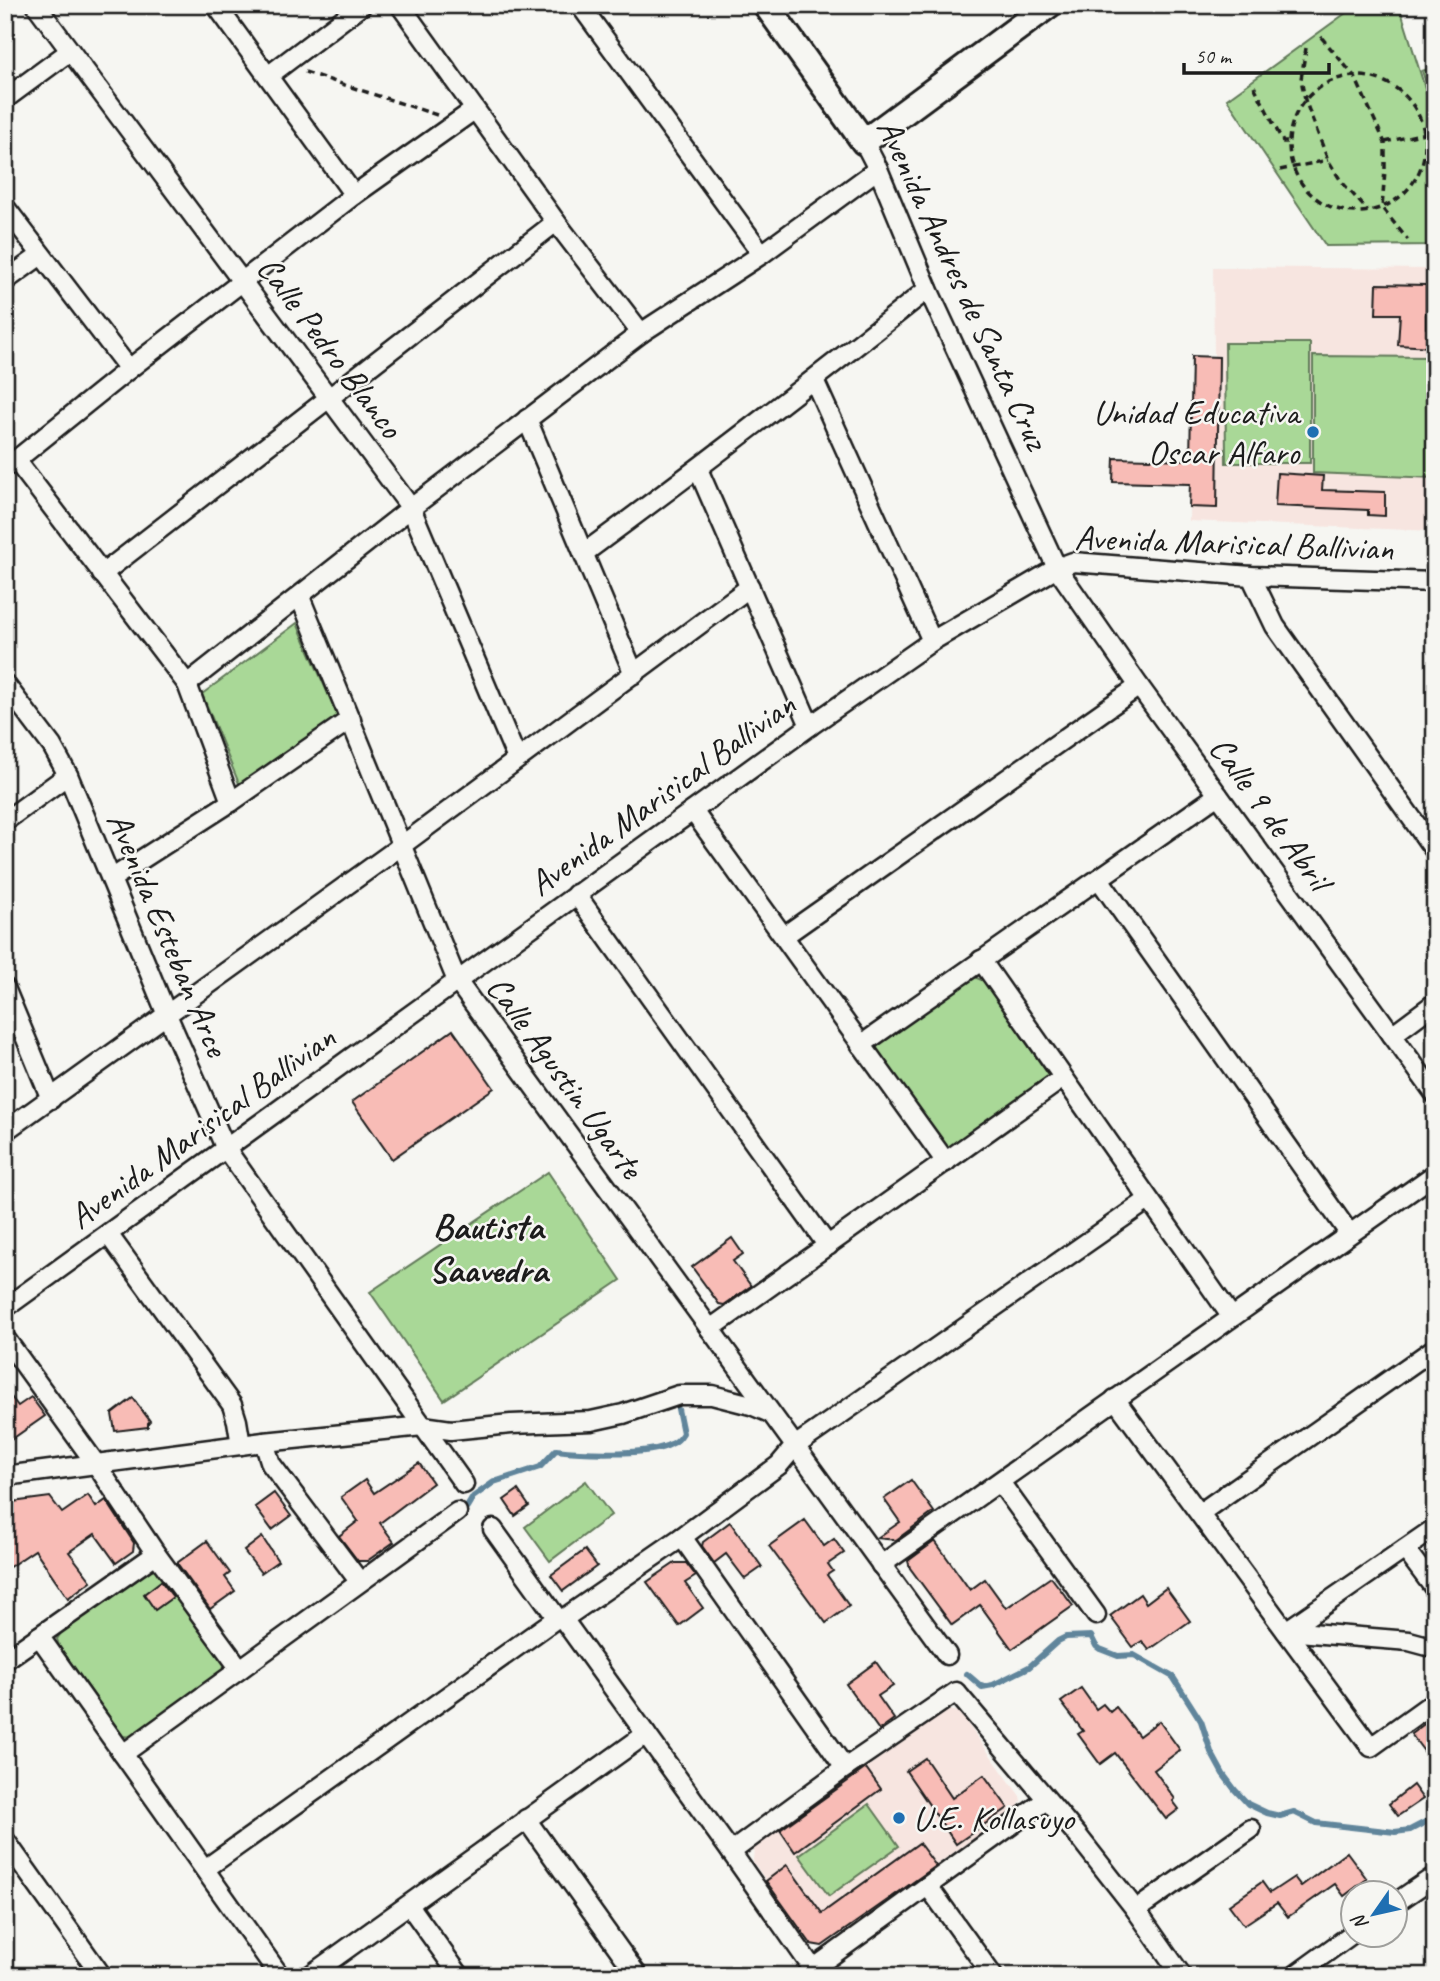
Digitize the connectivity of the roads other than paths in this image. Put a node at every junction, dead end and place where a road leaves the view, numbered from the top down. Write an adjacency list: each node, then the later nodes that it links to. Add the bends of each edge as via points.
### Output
1 (36, 5): 8 (street, Calle Pedro Blanco)
2 (216, 5): 9 (street)
3 (362, 5): 9 (street)
4 (400, 5): 11 (street)
5 (580, 5): 17 (street)
6 (766, 5): 12 (street, Avenida Andres de Santa Cruz)
7 (1049, 5): 12 (street)
8 (70, 51): 10 (street); 20 (street, Calle Pedro Blanco)
9 (268, 76): 14 (street)
10 (5, 99)
11 (474, 110): 14 (street); 16 (street)
12 (864, 142): 13 (street, Avenida Andres de Santa Cruz)
13 (878, 169): 17 (street); 21 (street, Avenida Andres de Santa Cruz)
14 (354, 195): 20 (street)
15 (5, 207): 18 (street)
16 (556, 222): 22 (street); 25 (street)
17 (762, 254): 22 (street)
18 (41, 255): 19 (street); 23 (street)
19 (5, 281)
20 (242, 283): 23 (street); 25 (street, Calle Pedro Blanco)
21 (928, 289): 24 (street); 31 (street, Avenida Andres de Santa Cruz)
22 (641, 334): 26 (street)
23 (129, 369): 27 (street)
24 (814, 380): 28 (street); 37 (street)
25 (330, 399): 29 (street, Calle Pedro Blanco); 32 (street)
26 (527, 419): 29 (street); 30 (street)
27 (11, 463): 32 (street)
28 (698, 469): 30 (street); 35 (street)
29 (411, 508): 36 (street); 44 (street, Calle Pedro Blanco)
30 (584, 553): 38 (street)
31 (1056, 568): 33 (street, Avenida Marisical Ballivian, via 1073,562); 37 (street, Avenida Marisical Ballivian); 41 (street, Calle 9 de Abril)
32 (102, 574): 40 (street)
33 (1251, 576): 34 (street, Avenida Marisical Ballivian); 51 (street, via 1275,626)
34 (1435, 582)
35 (750, 587): 38 (street); 43 (street)
36 (300, 597): 40 (street); 42 (street, Calle Agustin Ugarte)
37 (932, 641): 43 (street, Avenida Marisical Ballivian)
38 (634, 674): 44 (street)
39 (5, 684): 45 (street, Avenida Esteban Arce)
40 (187, 684): 47 (street)
41 (1139, 687): 46 (street, Calle 9 de Abril); 55 (street)
42 (351, 719): 47 (street); 50 (street, Calle Agustin Ugarte)
43 (810, 726): 48 (street, Avenida Marisical Ballivian)
44 (517, 759): 50 (street)
45 (68, 775): 49 (street); 52 (street, Avenida Esteban Arce)
46 (1218, 795): 53 (street); 61 (street, Calle 9 de Abril)
47 (231, 802): 52 (street)
48 (693, 811): 54 (street, Avenida Marisical Ballivian); 55 (street)
49 (5, 821)
50 (401, 846): 57 (street, Calle Agustin Ugarte); 60 (street)
51 (1435, 851)
52 (111, 879): 60 (street, Avenida Esteban Arce)
53 (1099, 879): 56 (street); 71 (street)
54 (576, 894): 57 (street, Avenida Marisical Ballivian); 73 (street)
55 (784, 936): 62 (street)
56 (981, 960): 62 (street); 63 (street)
57 (457, 981): 67 (street, Avenida Marisical Ballivian); 76 (street, Calle Agustin Ugarte)
58 (5, 988): 65 (street)
59 (1435, 1003): 61 (street)
60 (167, 1015): 65 (street); 67 (street, Avenida Esteban Arce)
61 (1392, 1035): 64 (street, Calle 9 de Abril)
62 (861, 1045): 68 (street)
63 (1063, 1078): 68 (street); 70 (street)
64 (1435, 1094)
65 (51, 1099): 66 (street)
66 (5, 1131)
67 (226, 1149): 72 (street, Avenida Marisical Ballivian); 81 (street, Avenida Esteban Arce)
68 (946, 1162): 73 (street)
69 (1435, 1174): 71 (street)
70 (1148, 1200): 75 (street); 84 (street)
71 (1349, 1233): 75 (street)
72 (108, 1234): 74 (street, Avenida Marisical Ballivian); 83 (street, via 232,1405)
73 (828, 1246): 76 (street)
74 (5, 1308)
75 (1231, 1316): 79 (street)
76 (710, 1329): 80 (street, Calle Agustin Ugarte)
77 (5, 1338): 85 (street)
78 (1435, 1348): 90 (street)
79 (1115, 1399): 87 (street); 90 (street)
80 (770, 1413): 81 (street, via 712,1395 679,1395 591,1421 451,1430); 84 (street, Calle Agustin Ugarte)
81 (423, 1426): 82 (street); 88 (street, Avenida Esteban Arce)
82 (264, 1442): 83 (street); 97 (street, via 271,1464)
83 (241, 1445): 85 (street)
84 (795, 1446): 93 (street, via 779,1465); 96 (street, Calle Agustin Ugarte)
85 (96, 1464): 86 (street); 95 (street)
86 (5, 1476)
87 (1000, 1482): 96 (street); 99 (street)
88 (464, 1484)
89 (457, 1512): 97 (street)
90 (1200, 1513): 101 (street)
91 (1435, 1528): 94 (street)
92 (494, 1529): 100 (street)
93 (682, 1537): 100 (street); 110 (street)
94 (1405, 1549): 98 (street); 101 (street)
95 (156, 1553): 102 (street); 106 (street)
96 (881, 1565): 104 (street, Calle Agustin Ugarte)
97 (359, 1581): 106 (street)
98 (1435, 1589)
99 (1096, 1615)
100 (560, 1618): 108 (street); 116 (street)
101 (1286, 1631): 103 (street, via 1409,1641); 107 (street, via 1364,1751)
102 (39, 1636): 105 (street); 109 (street)
103 (1435, 1648)
104 (947, 1655)
105 (5, 1660)
106 (240, 1669): 109 (street)
107 (1435, 1701)
108 (646, 1734): 112 (street); 115 (street)
109 (124, 1754): 116 (street)
110 (845, 1768): 111 (street, via 956,1692); 115 (street)
111 (1046, 1801): 118 (street); 121 (street)
112 (526, 1819): 120 (street); 128 (street)
113 (1251, 1829): 121 (street)
114 (5, 1840): 124 (street)
115 (732, 1852): 123 (street)
116 (205, 1869): 125 (street)
117 (1435, 1876): 119 (street)
118 (928, 1885): 123 (street); 129 (street)
119 (1408, 1895)
120 (409, 1905): 126 (street); 127 (street)
121 (1136, 1910): 130 (street)
122 (1338, 1945): 131 (street)
123 (815, 1972)
124 (102, 1976)
125 (280, 1976)
126 (309, 1976)
127 (460, 1976)
128 (638, 1976)
129 (993, 1976)
130 (1181, 1976)
131 (1294, 1976)

